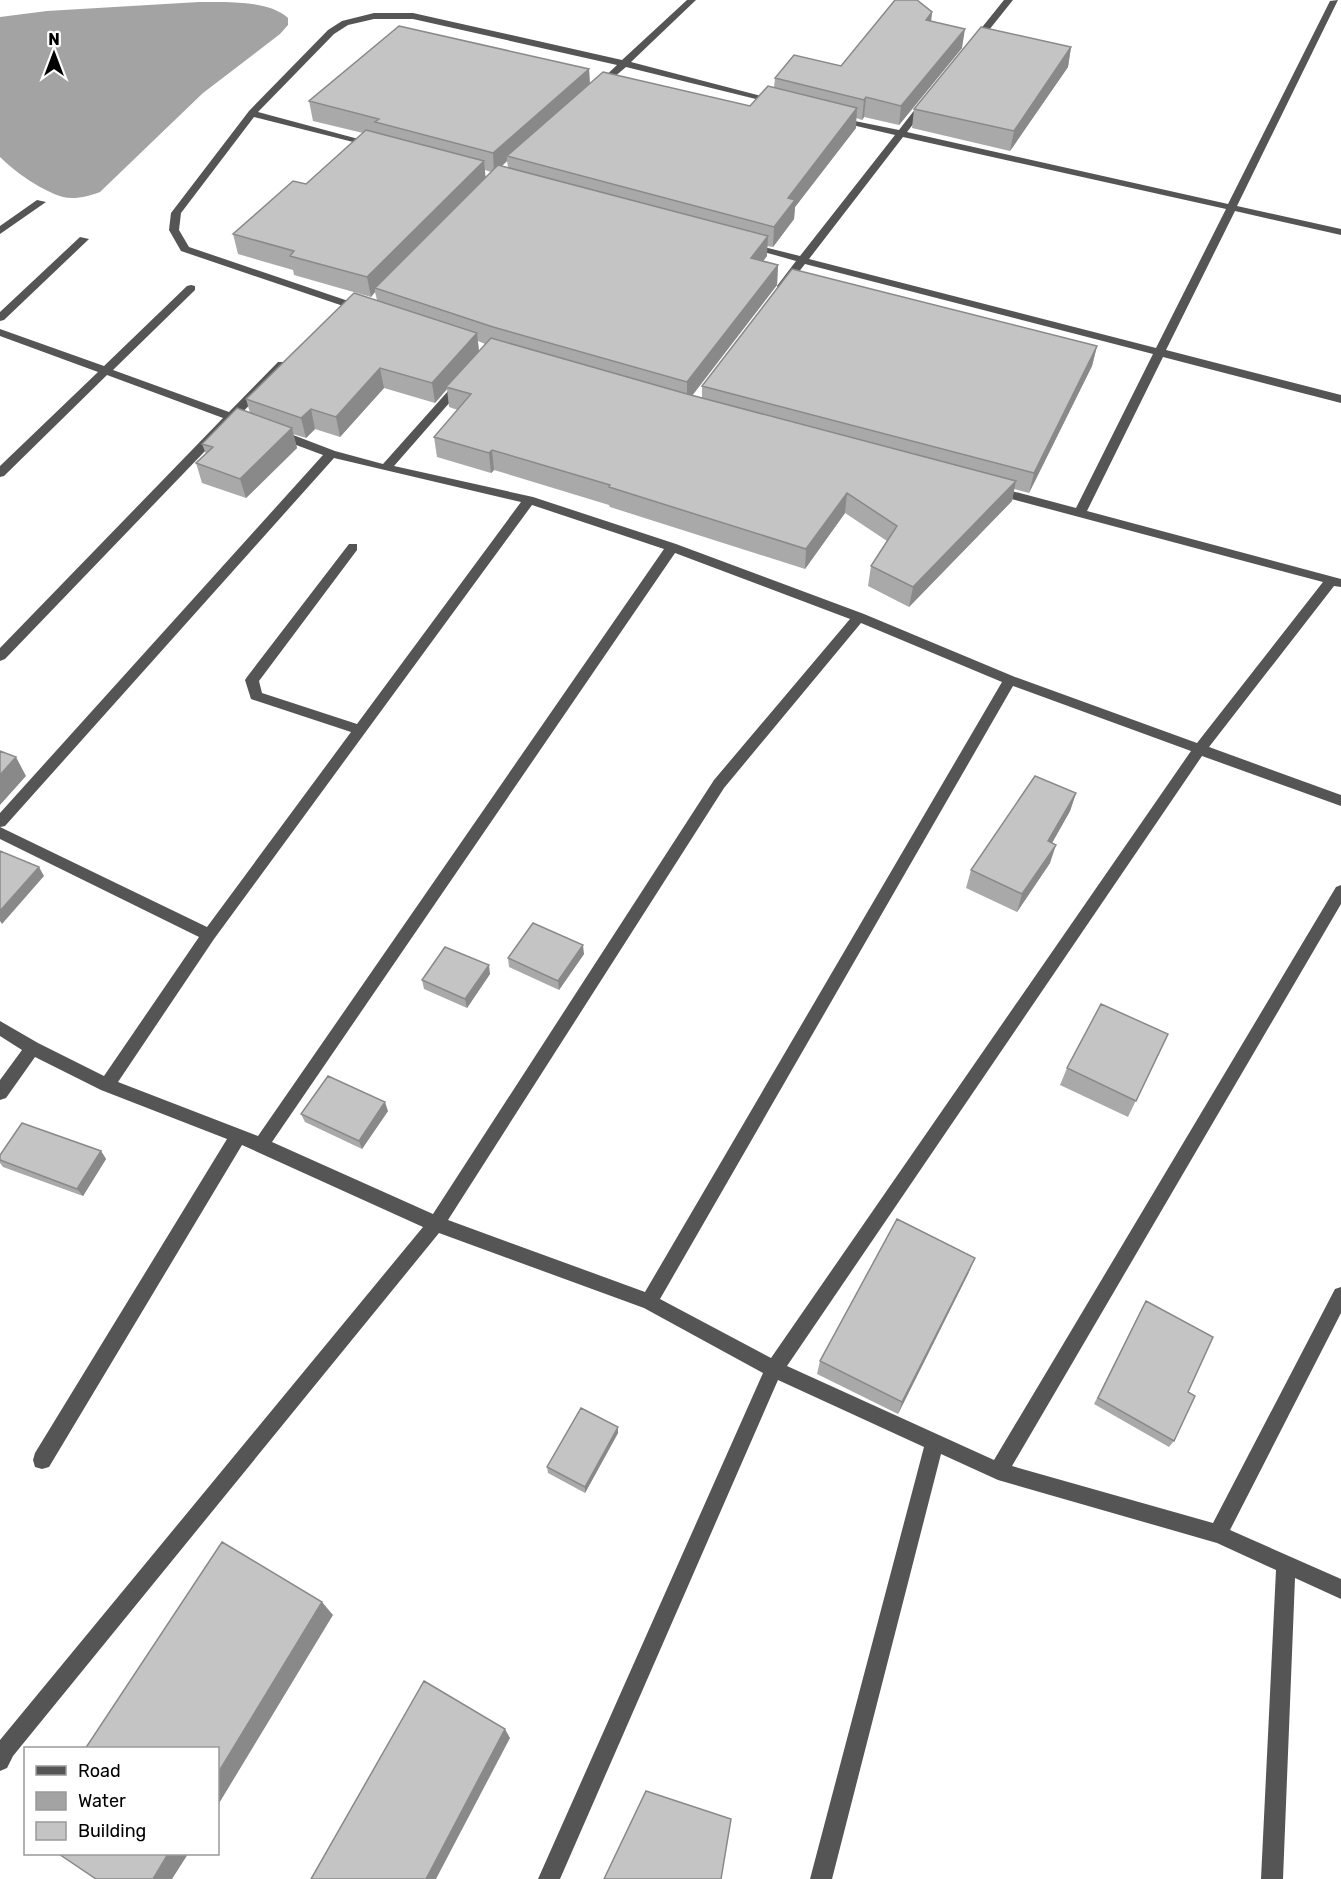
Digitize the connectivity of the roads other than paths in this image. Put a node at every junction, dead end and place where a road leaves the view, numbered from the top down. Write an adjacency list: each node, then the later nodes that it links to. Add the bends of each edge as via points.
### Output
1 (692, 0): 5 (street)
2 (1009, 0): 4 (street)
3 (1335, 1): 14 (street)
4 (965, 54)
5 (626, 64): 7 (street); 8 (street); 9 (street, via 413,16 374,16 345,23 331,32)
6 (936, 90): 11 (street)
7 (591, 94)
8 (785, 105)
9 (252, 113): 12 (street); 22 (street, via 177,213 174,230 185,249)
10 (831, 117): 11 (street)
11 (899, 134): 14 (street); 19 (street)
12 (385, 149)
13 (40, 202): 15 (street)
14 (1233, 208): 16 (street); 25 (street)
15 (0, 231)
16 (1341, 232)
17 (84, 239): 23 (street)
18 (734, 242): 19 (street)
19 (802, 260): 21 (street); 25 (street)
20 (191, 288): 27 (street)
21 (774, 297)
22 (373, 309)
23 (0, 318)
24 (0, 332): 27 (street)
25 (1160, 351): 29 (street); 36 (street)
26 (282, 364): 30 (street)
27 (103, 370): 30 (street); 33 (street)
28 (468, 376): 32 (street)
29 (1341, 399)
30 (233, 417): 31 (street); 41 (street)
31 (331, 453): 32 (street); 46 (street)
32 (386, 468): 35 (street)
33 (0, 473)
34 (977, 486): 36 (street)
35 (529, 500): 38 (street); 43 (street)
36 (1080, 513): 39 (street)
37 (353, 547): 43 (street, via 252,680 256,696)
38 (672, 547): 40 (street); 55 (street)
39 (1336, 582): 44 (street)
40 (859, 617): 42 (street); 56 (street, via 719,784)
41 (0, 656)
42 (1010, 680): 44 (street); 58 (street)
43 (359, 730): 49 (street)
44 (1199, 750): 45 (street); 59 (street)
45 (1341, 801)
46 (0, 822)
47 (0, 833): 49 (street)
48 (1341, 891): 62 (street)
49 (209, 935): 52 (street)
50 (0, 1028): 51 (street)
51 (32, 1048): 52 (street); 53 (street)
52 (107, 1085): 54 (street)
53 (0, 1093)
54 (238, 1136): 55 (street); 61 (street)
55 (261, 1145): 56 (street)
56 (436, 1224): 58 (street); 66 (street)
57 (1341, 1296): 63 (street)
58 (649, 1302): 59 (street)
59 (774, 1369): 60 (street); 67 (street)
60 (935, 1441): 62 (street); 68 (street)
61 (42, 1460)
62 (998, 1471): 63 (street)
63 (1218, 1534): 64 (street)
64 (1286, 1566): 65 (street); 69 (street)
65 (1341, 1589)
66 (0, 1761)
67 (549, 1879)
68 (821, 1879)
69 (1272, 1879)

